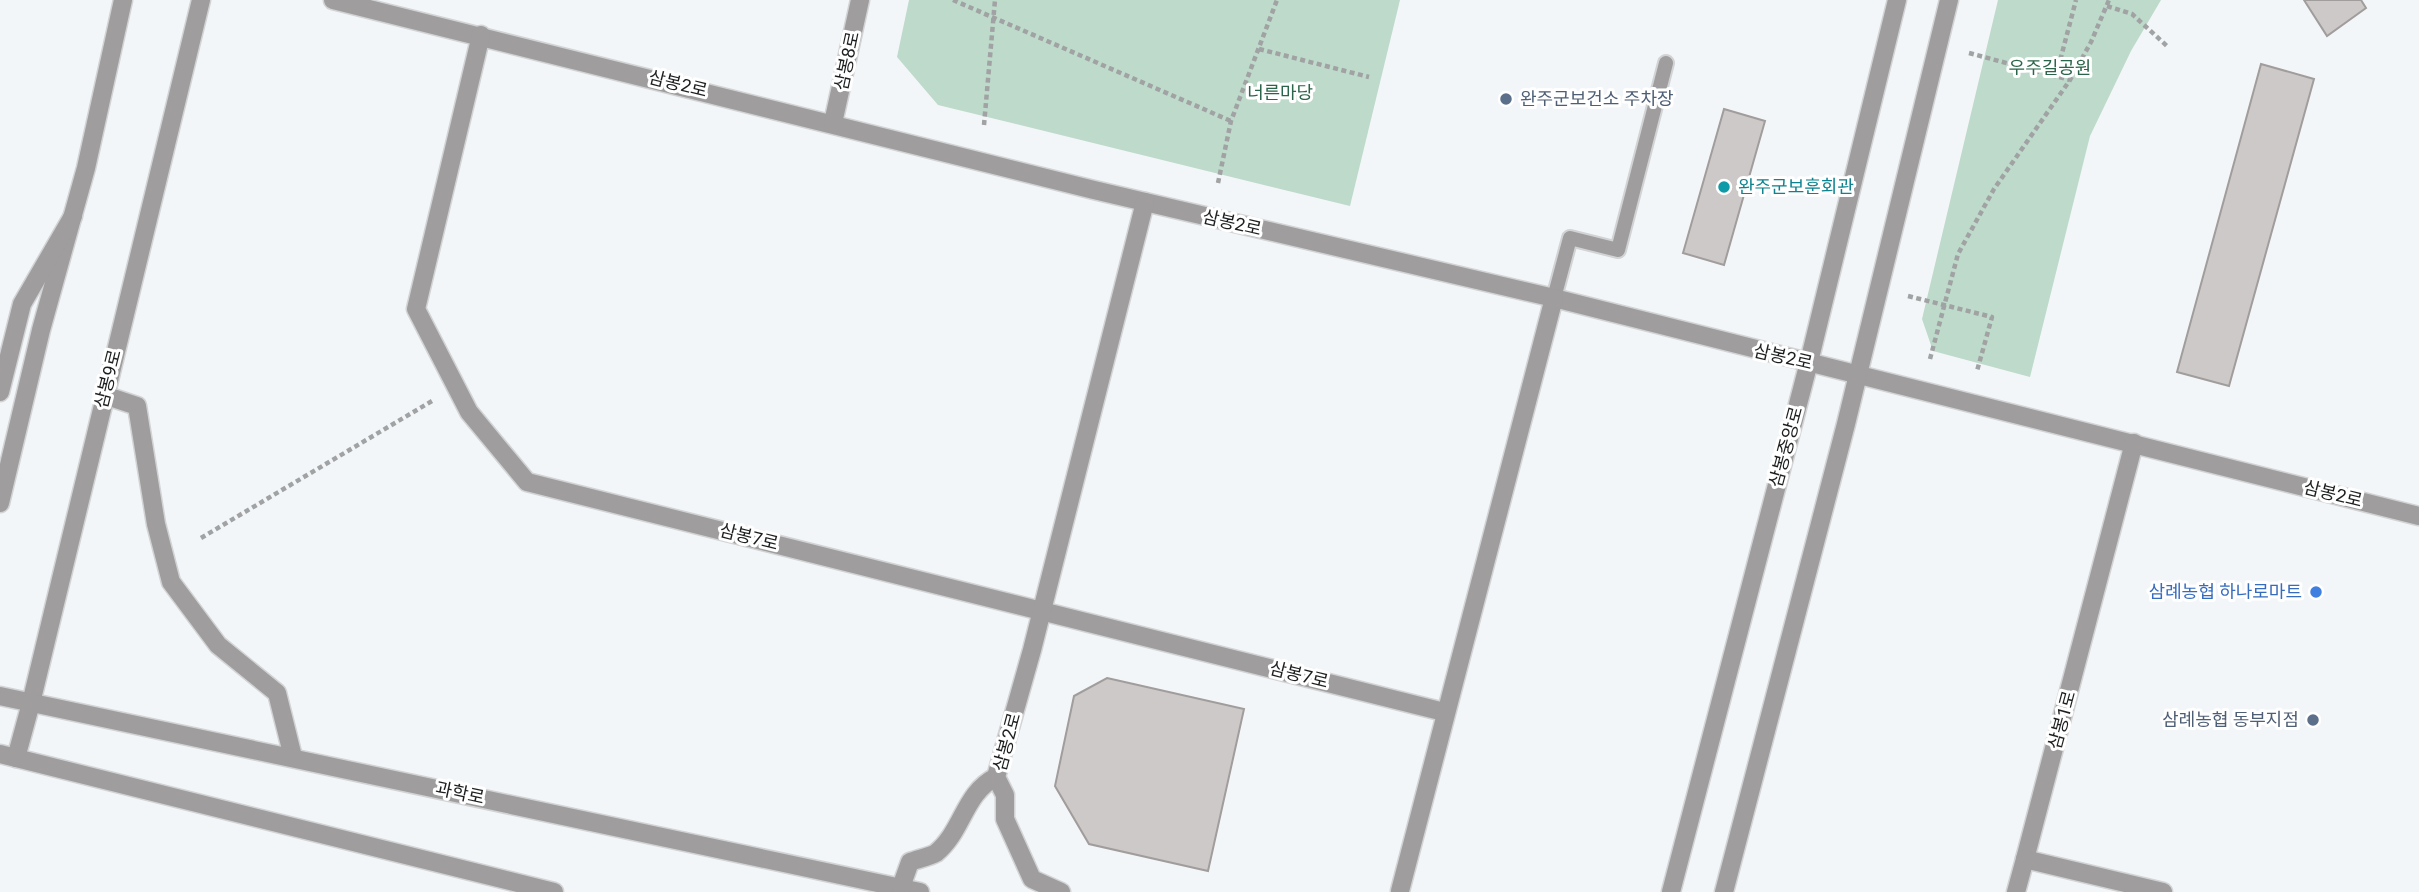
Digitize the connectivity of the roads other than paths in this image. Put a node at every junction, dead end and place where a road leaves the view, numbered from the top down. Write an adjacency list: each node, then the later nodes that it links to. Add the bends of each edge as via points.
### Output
1 (123, 0): 11 (street)
2 (201, 0): 16 (street, 삼봉9로)
3 (333, 0): 7 (street, 삼봉2로)
4 (860, 0): 9 (street, 삼봉8로)
5 (1897, 0): 13 (street, 삼봉중앙로)
6 (1949, 0): 14 (street)
7 (481, 35): 9 (street, 삼봉2로); 20 (street, 삼봉7로, via 416,309 469,412 527,482)
8 (1666, 63): 12 (lane, via 1618,250 1570,238)
9 (833, 122): 10 (street, 삼봉2로)
10 (1145, 202): 12 (street, 삼봉2로); 20 (street, 삼봉2로)
11 (73, 216): 15 (street, via 22,304); 18 (street, via 40,330)
12 (1554, 298): 13 (street, 삼봉2로); 23 (street)
13 (1808, 362): 14 (street, 삼봉2로); 33 (street, 삼봉중앙로)
14 (1859, 374): 17 (street, 삼봉2로); 34 (street)
15 (0, 392)
16 (104, 395): 22 (street, 삼봉9로); 25 (street, via 137,406 156,524 171,582 218,645 277,693)
17 (2134, 443): 19 (street, 삼봉2로); 27 (street, 삼봉1로)
18 (0, 503)
19 (2419, 516)
20 (1042, 610): 23 (street, 삼봉7로); 26 (street, 삼봉2로)
21 (0, 696): 22 (street, 과학로)
22 (31, 703): 24 (street, 삼봉9로); 25 (street, 과학로)
23 (1444, 712): 29 (street)
24 (8, 756): 30 (street)
25 (293, 757): 28 (street, 과학로)
26 (996, 777): 28 (street, via 981,785 954,831 934,854 910,862); 32 (street, 삼봉2로, via 1005,795 1005,819 1032,879)
27 (2025, 859): 35 (street, 삼봉1로); 36 (street)
28 (901, 887): 31 (street, 과학로)
29 (1400, 891)
30 (554, 892)
31 (919, 892)
32 (1061, 892)
33 (1671, 892)
34 (1724, 892)
35 (2016, 892)
36 (2163, 892)

